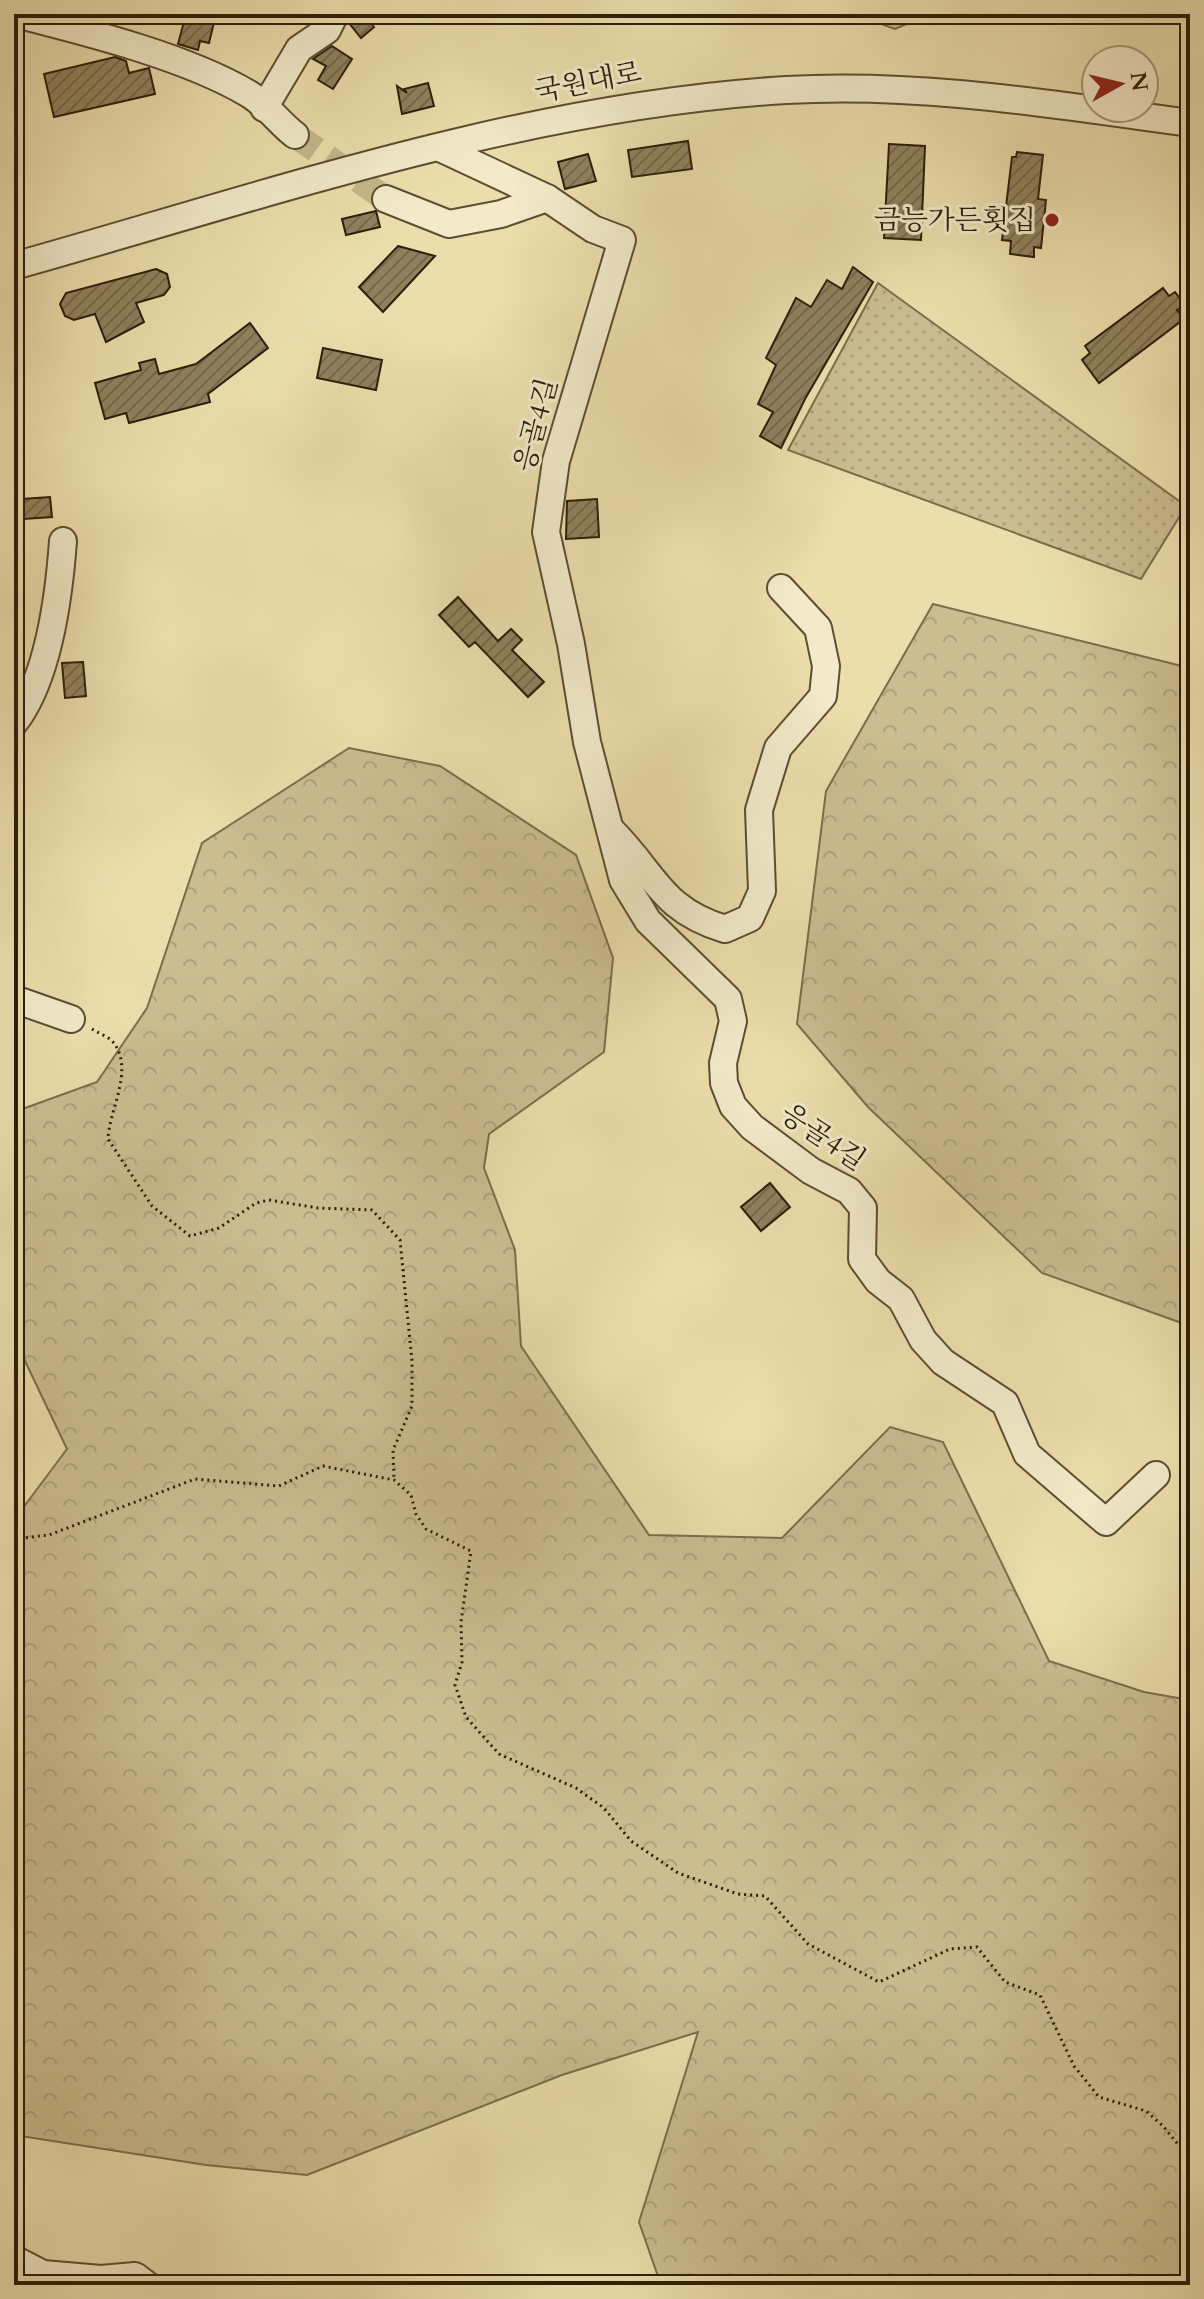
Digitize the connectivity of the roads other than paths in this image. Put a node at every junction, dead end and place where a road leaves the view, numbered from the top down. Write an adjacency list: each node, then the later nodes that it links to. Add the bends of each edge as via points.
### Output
1 (16, 14): 3 (street, via 96,34 224,80)
2 (335, 14): 3 (street, via 327,30 299,49)
3 (264, 108): 5 (street)
4 (1190, 123): 6 (street, 국원대로, via 905,89 789,90 665,100)
5 (295, 135)
6 (440, 148): 7 (street, 응골4길); 9 (street, 국원대로)
7 (547, 198): 8 (street, via 449,224); 13 (street, 응골4길, via 593,229 622,240 556,461 546,532 587,742)
8 (386, 199)
9 (14, 266)
10 (63, 541): 12 (street, via 59,599 43,662)
11 (781, 588): 13 (street, via 818,628 826,666 823,696 778,748 765,789 759,810 762,891 750,918 725,929 685,913)
12 (14, 723)
13 (610, 829): 16 (street, 응골4길, via 623,880 648,921 728,999 733,1021 723,1063 733,1106 752,1127 811,1171 849,1191 863,1208 862,1259 901,1299 923,1340 943,1362 1005,1403 1027,1454 1106,1522)
14 (14, 999): 15 (street)
15 (71, 1019)
16 (1156, 1475)
17 (14, 2259): 18 (street, via 43,2274 135,2276)
18 (147, 2285)

